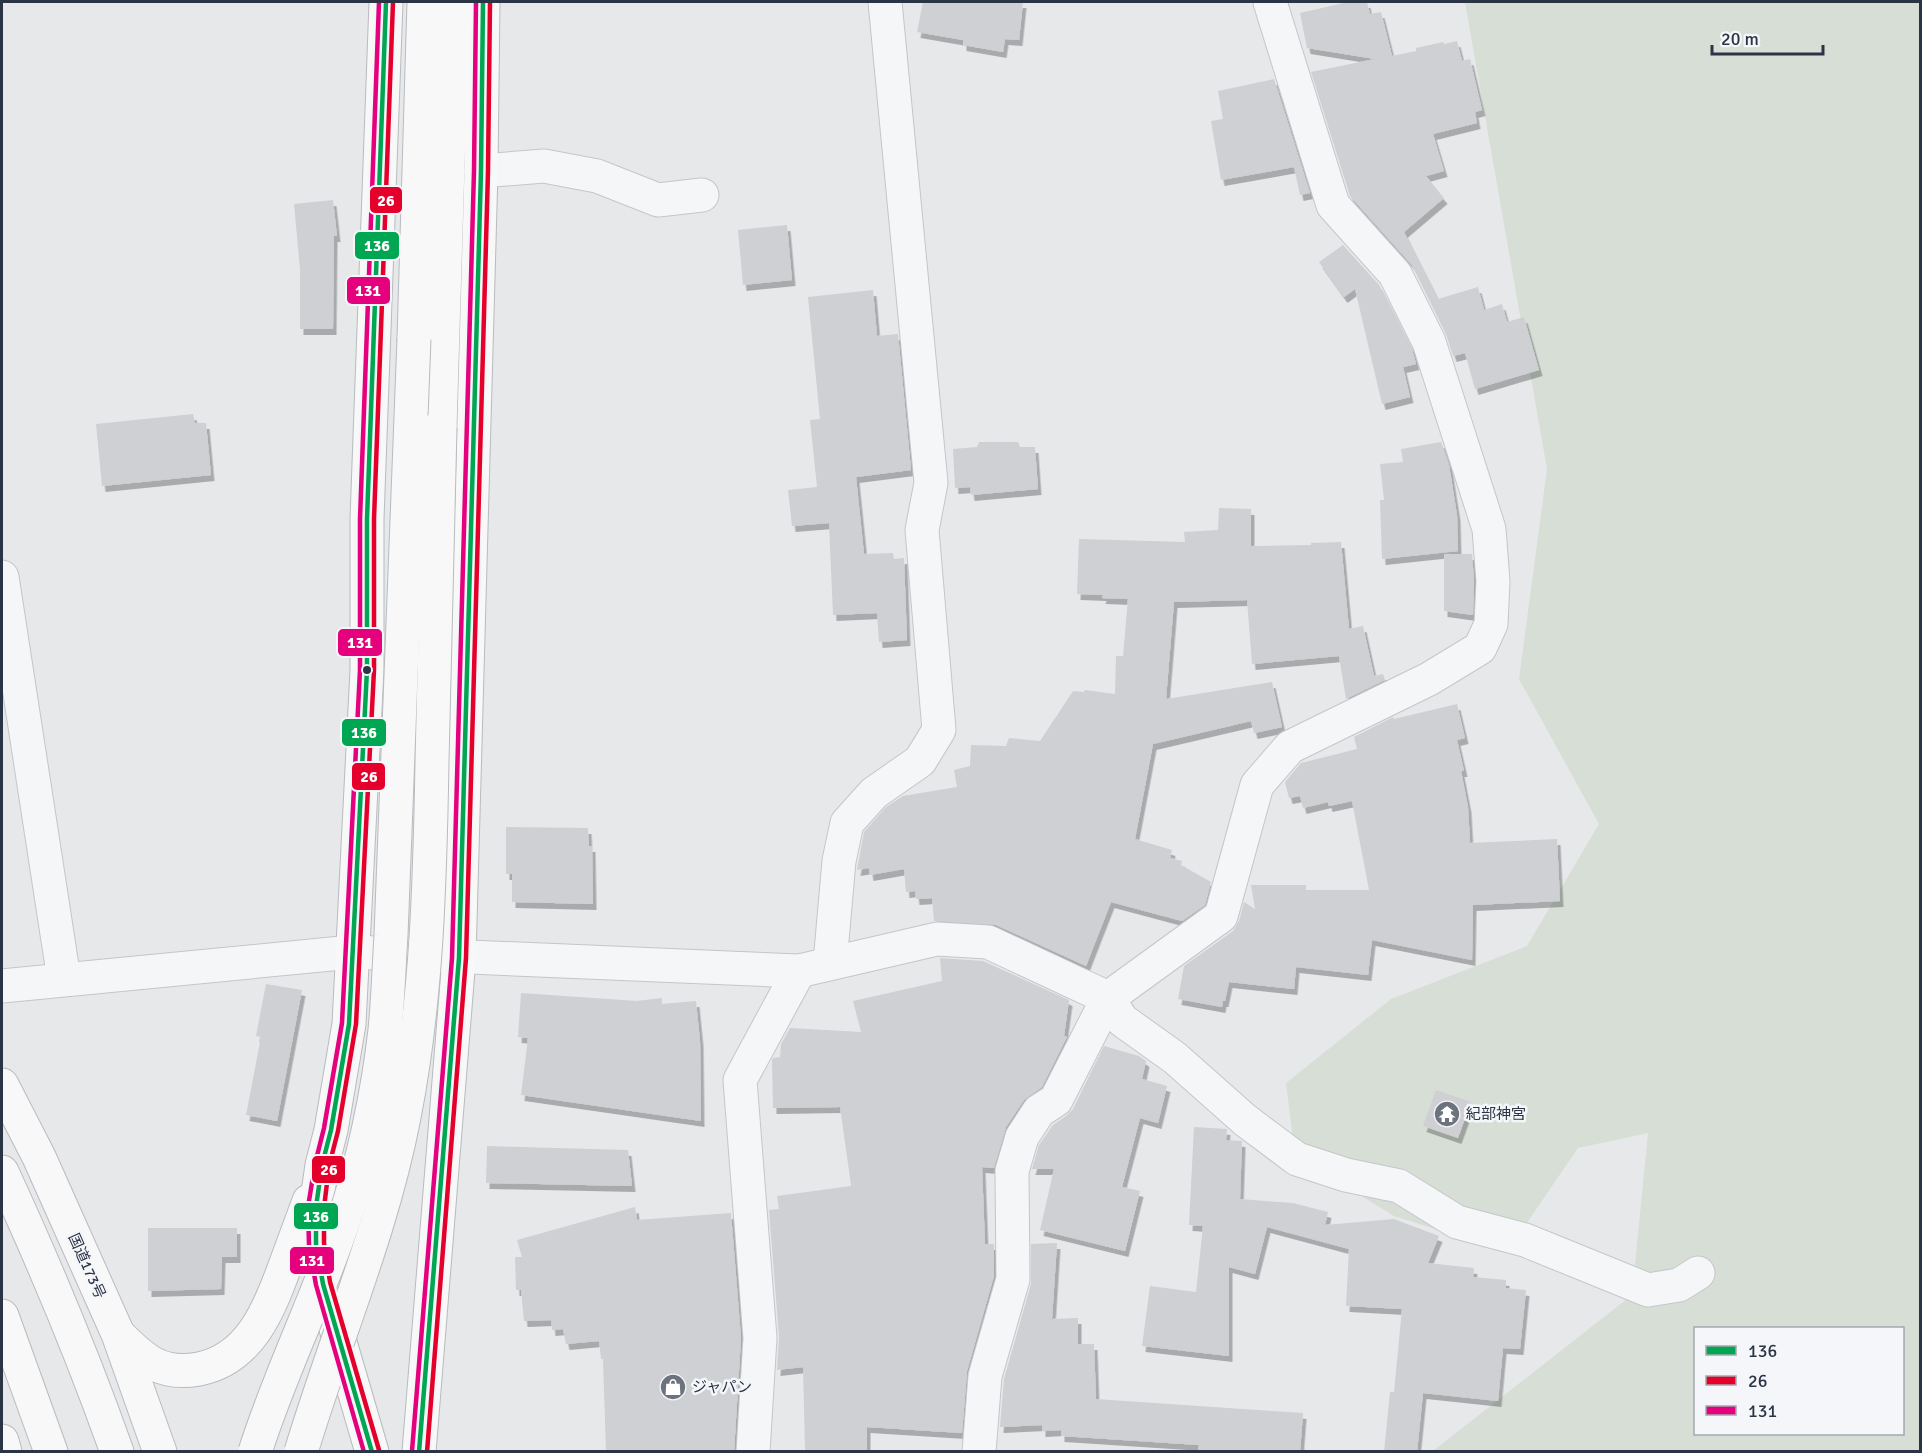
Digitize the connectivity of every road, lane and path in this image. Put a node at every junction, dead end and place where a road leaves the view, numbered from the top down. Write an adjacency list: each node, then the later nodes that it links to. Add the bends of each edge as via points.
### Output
1 (386, 2): 10 (highway, via 367,519 367,670)
2 (424, 2): 27 (highway, bridge, via 391,935 384,1032 368,1129 344,1221)
3 (453, 2): 28 (highway, bridge, via 431,833 418,1032 387,1192)
4 (483, 2): 7 (highway)
5 (885, 2): 12 (street, via 931,483 922,530 939,730 920,761 874,793 847,823)
6 (1269, 2): 15 (street, via 1333,205 1395,274 1430,342 1490,529 1491,624 1480,648 1429,679 1290,747 1257,785 1221,916)
7 (481, 171): 8 (street, via 544,166 597,176 658,200); 11 (highway)
8 (702, 195)
9 (2, 577): 13 (street)
10 (352, 952): 11 (street); 13 (street); 17 (highway, via 346,1044)
11 (459, 958): 12 (street); 30 (highway)
12 (815, 967): 15 (street, via 937,939 988,942); 31 (street, via 740,1080 760,1338)
13 (64, 979): 14 (street)
14 (2, 986)
15 (1108, 998): 19 (street, via 1122,1020 1175,1058 1245,1120 1297,1159 1399,1186 1457,1222 1526,1240 1648,1290 1679,1285); 32 (street, via 1056,1100 1039,1111 1022,1137 1012,1171 1013,1279 985,1376)
16 (2, 1085): 21 (highway, 国道173号, via 39,1157)
17 (322, 1165): 21 (highway, via 270,1306 255,1332 235,1354 214,1366 187,1371 165,1368 142,1358); 29 (highway, via 316,1244 322,1284)
18 (2, 1172): 25 (highway, via 43,1260)
19 (1698, 1273)
20 (2, 1316): 24 (highway)
21 (118, 1334): 26 (highway, 国道173号)
22 (2, 1441): 23 (highway)
23 (5, 1452)
24 (51, 1452)
25 (117, 1452)
26 (160, 1452)
27 (255, 1452)
28 (301, 1452)
29 (372, 1452)
30 (419, 1452)
31 (753, 1452)
32 (979, 1452)

